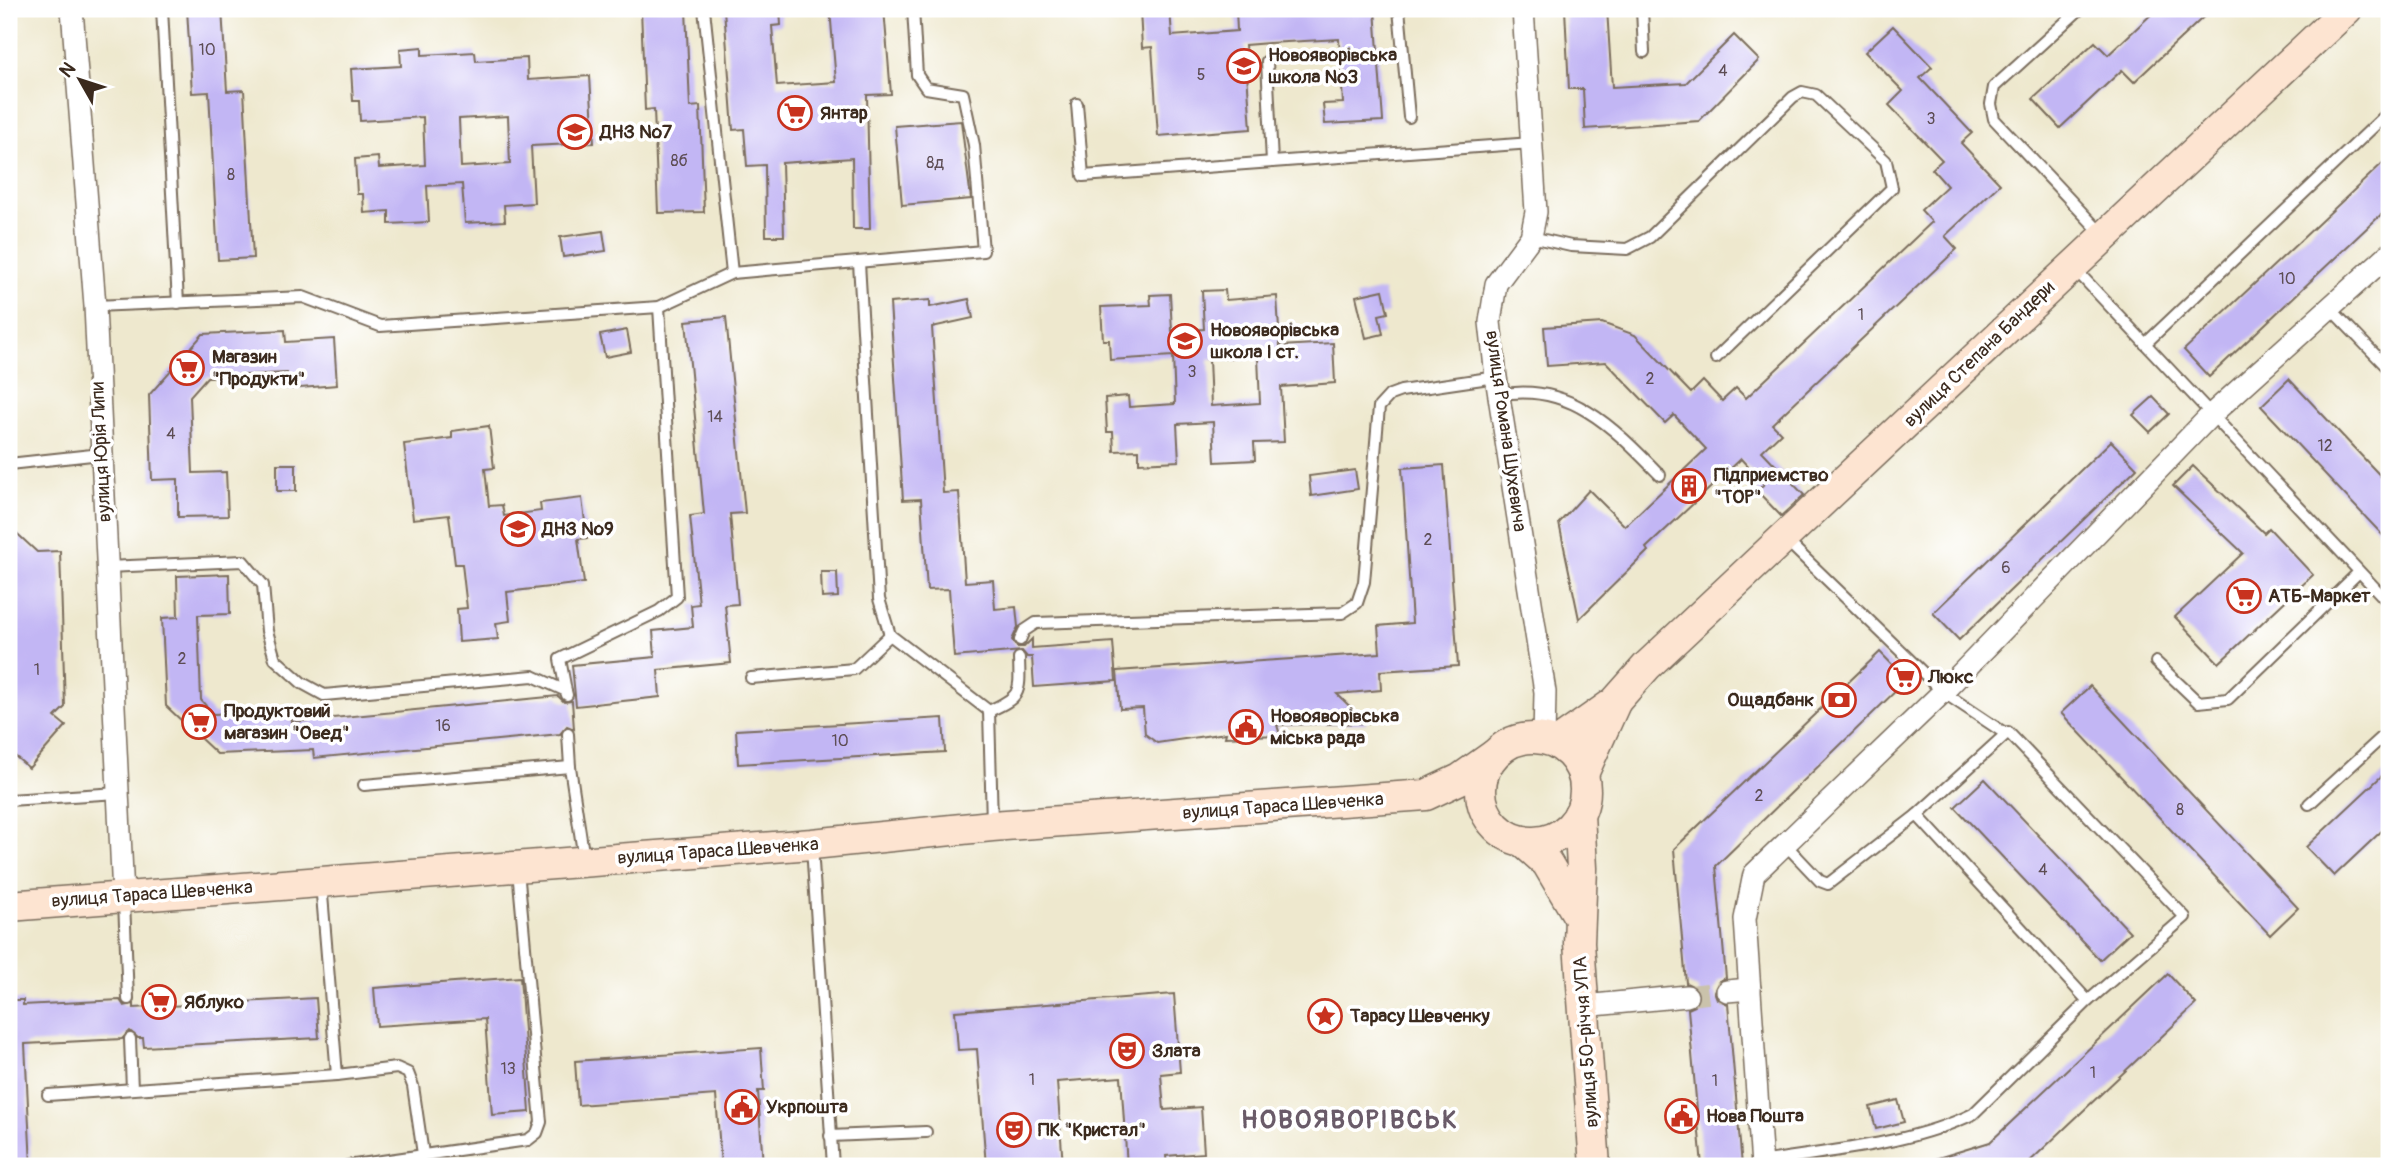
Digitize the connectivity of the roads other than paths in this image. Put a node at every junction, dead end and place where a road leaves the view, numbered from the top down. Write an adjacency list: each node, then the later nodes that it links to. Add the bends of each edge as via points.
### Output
1 (72, 9): 24 (street, вулиця Юрія Липи)
2 (162, 9): 23 (lane)
3 (704, 9): 22 (lane)
4 (913, 9): 20 (lane, via 917,75 926,88 963,94 974,145 983,251)
5 (1398, 9): 14 (lane)
6 (1523, 9): 15 (street, вулиця Романа Шухевича)
7 (1642, 9): 10 (lane)
8 (2080, 9): 17 (lane, via 1994,87 1992,104 1994,119)
9 (2347, 9): 17 (street, вулиця Степана Бандери)
10 (1644, 52)
11 (1267, 61): 16 (lane)
12 (1077, 104): 16 (lane, via 1083,176)
13 (2389, 112): 27 (lane)
14 (1409, 117)
15 (1532, 143): 16 (lane); 18 (street, вулиця Романа Шухевича, via 1536,212)
16 (1272, 162)
17 (2104, 236): 21 (street, вулиця Степана Бандери)
18 (1531, 237): 28 (lane, via 1571,246 1627,250 1650,237 1793,97 1802,92 1816,95 1886,161 1892,188); 30 (street, вулиця Романа Шухевича, via 1496,284 1490,322)
19 (2389, 254): 26 (street)
20 (859, 263): 22 (lane); 39 (lane, via 879,599)
21 (2072, 266): 27 (lane); 35 (street, вулиця Степана Бандери)
22 (732, 273): 25 (lane)
23 (178, 303): 24 (lane); 25 (lane, via 303,297 380,326)
24 (95, 306): 32 (street, вулиця Юрія Липи)
25 (659, 307): 36 (lane, via 677,597 659,611 560,659 566,693 533,676 324,695 275,659 263,585 243,561)
26 (2330, 308): 29 (lane); 31 (street)
27 (2145, 344): 31 (lane)
28 (1716, 358)
29 (2389, 369)
30 (1497, 386): 34 (lane, via 1512,393 1548,394 1593,412); 40 (lane, via 1401,391 1379,407 1364,582 1357,604 1342,613 1036,623); 50 (street, вулиця Романа Шухевича)
31 (2212, 414): 37 (lane); 44 (street)
32 (101, 454): 33 (lane); 36 (street, вулиця Юрія Липи)
33 (9, 464)
34 (1660, 475)
35 (1785, 539): 44 (lane); 45 (street, вулиця Степана Бандери, via 1647,666)
36 (107, 567): 55 (street, вулиця Юрія Липи)
37 (2360, 572): 38 (lane); 42 (lane, via 2228,699 2198,702)
38 (2389, 603)
39 (890, 635): 43 (lane, via 854,669); 46 (lane)
40 (1020, 640)
41 (1019, 658): 46 (lane, via 1020,688 1014,700)
42 (2156, 662)
43 (751, 678)
44 (1943, 692): 49 (lane); 64 (street)
45 (1615, 702): 50 (street, вулиця Степана Бандери); 53 (street, вулиця Степана Бандери)
46 (989, 711): 62 (lane)
47 (2389, 731): 58 (lane)
48 (568, 734): 52 (lane)
49 (2006, 734): 60 (lane); 76 (lane, via 2185,917)
50 (1550, 741): 51 (street, via 1517,740); 53 (street, via 1568,751)
51 (1494, 755): 56 (street, вулиця Тараса Шевченка); 61 (street, via 1480,792)
52 (570, 767): 54 (lane); 66 (lane)
53 (1583, 774): 59 (street, via 1584,801)
54 (364, 785)
55 (118, 793): 57 (lane); 69 (street, вулиця Юрія Липи)
56 (1426, 795): 61 (street, вулиця Тараса Шевченка); 62 (street, вулиця Тараса Шевченка)
57 (9, 800)
58 (2309, 804)
59 (1579, 814): 63 (street, via 1549,840); 71 (street, вулиця 50-річчя УПА)
60 (1916, 815): 64 (lane, via 1828,884); 76 (lane)
61 (1489, 818): 63 (street)
62 (992, 826): 65 (street, вулиця Тараса Шевченка)
63 (1522, 841): 71 (street, вулиця 50-річчя УПА, via 1547,863)
64 (1784, 843): 72 (street, via 1755,874 1748,895 1745,919)
65 (812, 844): 66 (street, вулиця Тараса Шевченка); 83 (lane)
66 (584, 861): 67 (street, вулиця Тараса Шевченка)
67 (518, 866): 68 (street, вулиця Тараса Шевченка); 84 (lane, via 541,1122 528,1140)
68 (321, 881): 69 (street, вулиця Тараса Шевченка); 79 (lane)
69 (123, 896): 70 (street, вулиця Тараса Шевченка); 75 (lane)
70 (9, 906)
71 (1579, 917): 77 (street, вулиця 50-річчя УПА)
72 (1750, 989): 73 (street); 85 (street)
73 (1727, 991)
74 (1687, 996): 77 (street)
75 (128, 999)
76 (2088, 1000): 85 (lane, via 1973,1114 1953,1124 1881,1142)
77 (1584, 1006): 88 (street, вулиця 50-річчя УПА)
78 (130, 1039): 80 (lane)
79 (337, 1075): 80 (lane); 84 (lane, via 397,1068 408,1073)
80 (132, 1089): 81 (lane)
81 (48, 1095)
82 (926, 1132): 83 (lane)
83 (830, 1136): 87 (lane)
84 (423, 1154): 86 (lane)
85 (1762, 1164)
86 (347, 1166)
87 (833, 1166)
88 (1595, 1166)

